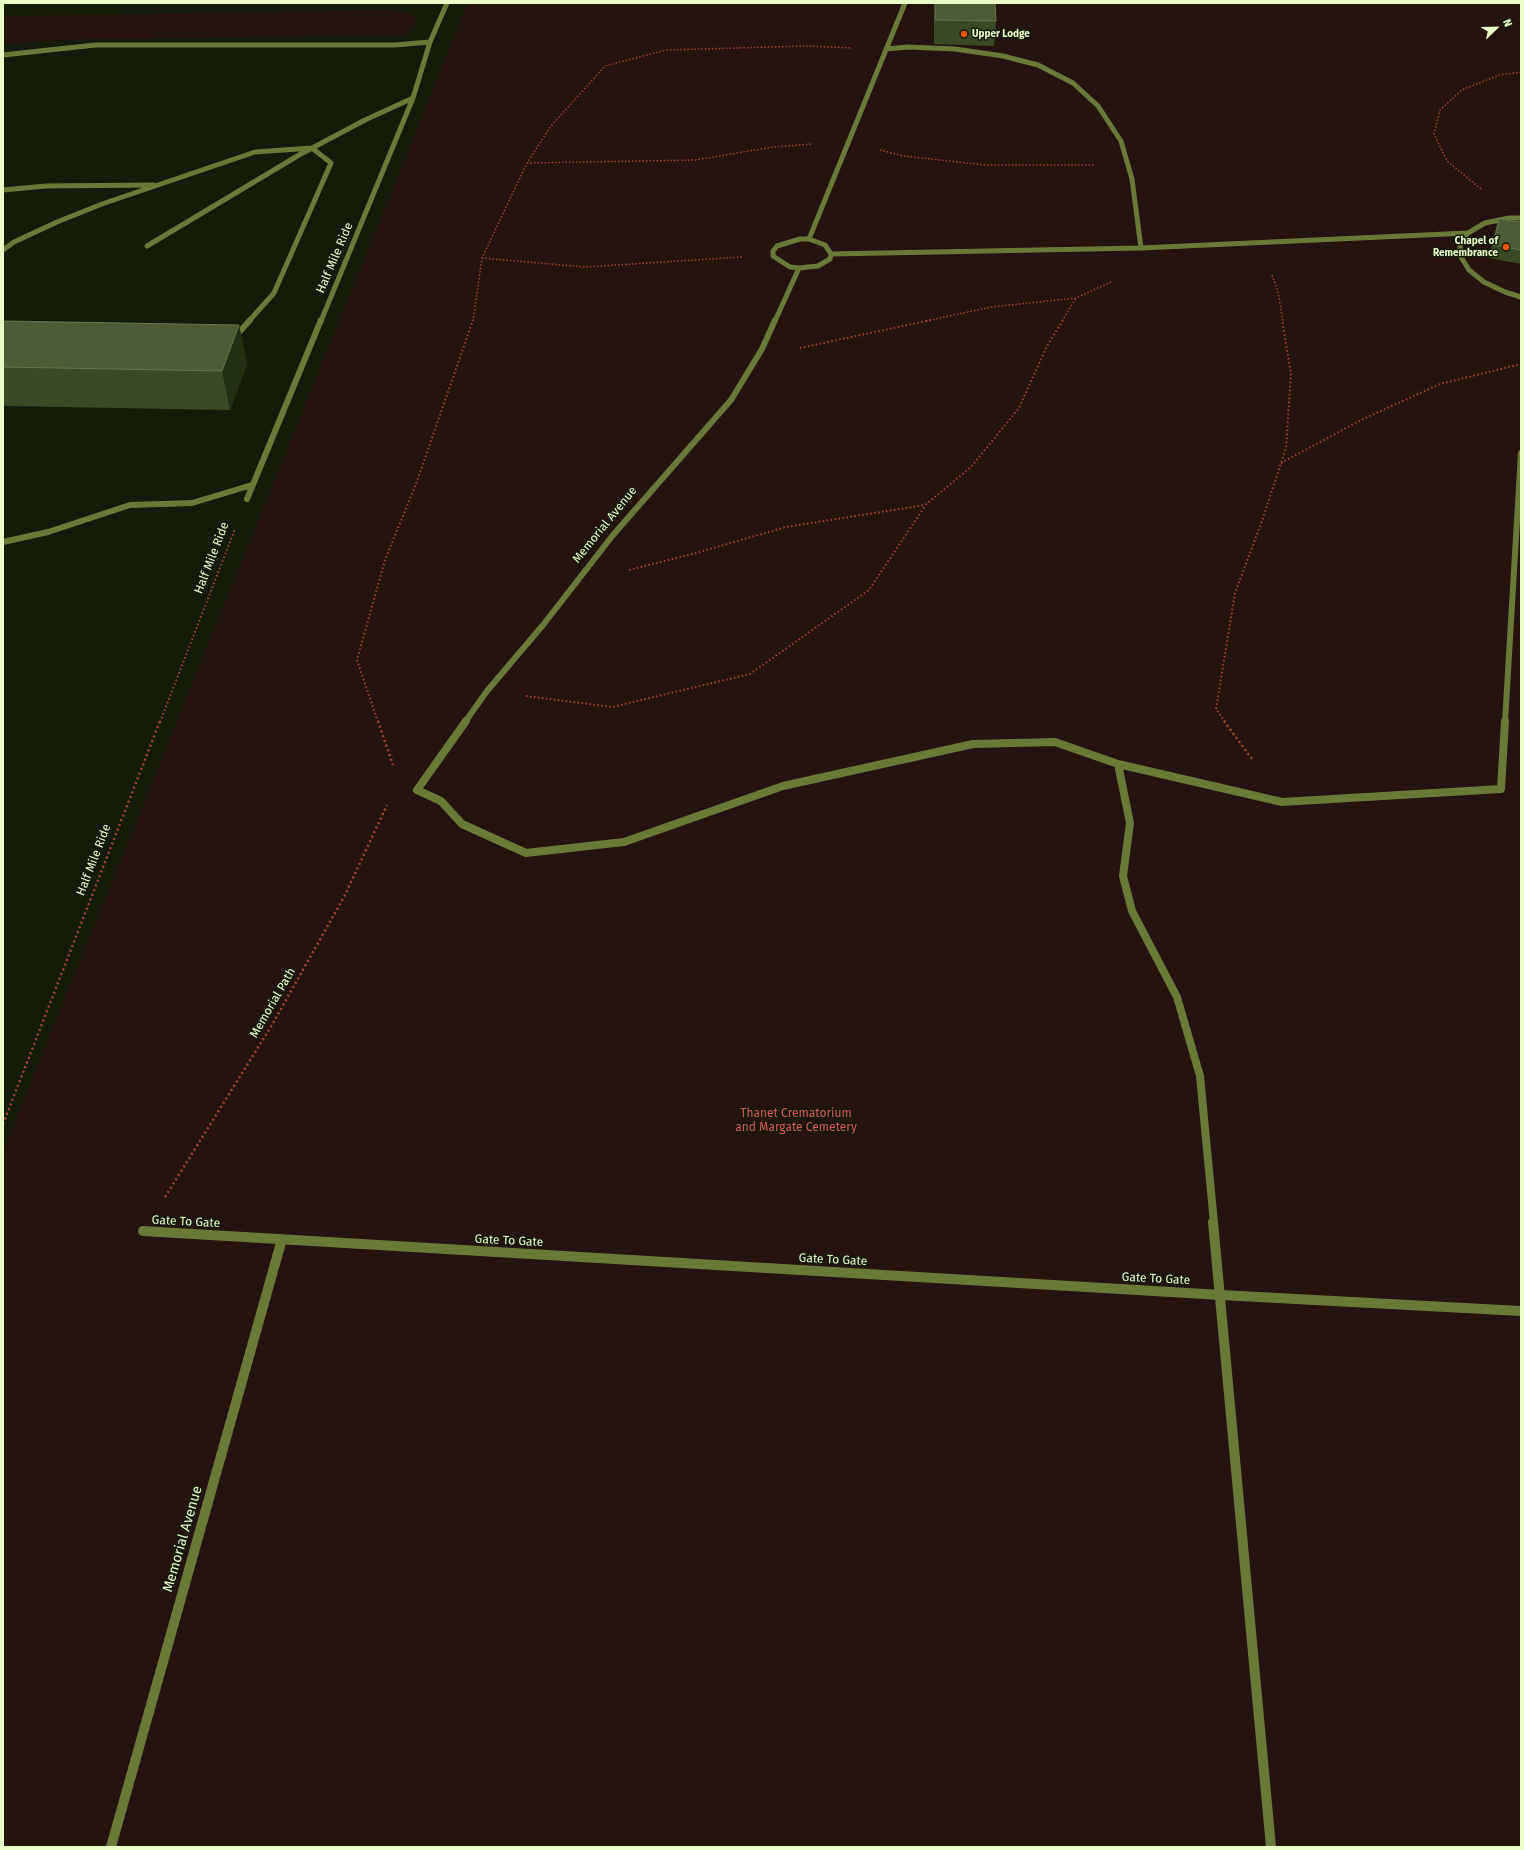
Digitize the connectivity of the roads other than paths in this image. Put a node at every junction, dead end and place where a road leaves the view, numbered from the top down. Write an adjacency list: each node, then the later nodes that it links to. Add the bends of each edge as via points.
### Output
1 (446, 3): 3 (lane, Half Mile Ride)
2 (905, 3): 4 (lane)
3 (430, 42): 5 (lane, via 395,45 95,46); 6 (lane, Half Mile Ride)
4 (886, 49): 12 (lane); 14 (lane, via 955,49 1003,56 1038,65 1073,83 1098,106 1121,141 1132,180)
5 (3, 55)
6 (413, 98): 7 (lane); 21 (lane, Half Mile Ride)
7 (312, 148): 8 (lane, via 255,152); 13 (lane); 19 (lane, via 331,163 274,293)
8 (161, 185): 9 (lane, via 46,186); 15 (lane, via 57,222 14,242)
9 (3, 190)
10 (1521, 218): 11 (lane, via 1485,223)
11 (1468, 233): 14 (lane); 18 (lane, via 1460,244 1461,257 1468,270 1484,282)
12 (809, 239): 16 (lane, via 825,245); 17 (lane, via 783,243 774,251 773,256 782,264)
13 (147, 246)
14 (1141, 248): 16 (lane)
15 (3, 250)
16 (831, 254): 17 (lane, via 830,259 818,266)
17 (799, 268): 24 (lane, Memorial Avenue, via 762,350 731,400 613,535 543,625 487,691 417,790 441,802 462,824 526,853 624,842 783,786 973,744 1055,742)
18 (1521, 297)
19 (229, 343)
20 (1521, 453): 24 (lane, via 1501,789 1282,802)
21 (252, 485): 22 (lane, Half Mile Ride); 23 (lane, via 192,503 130,505 48,532)
22 (247, 499)
23 (3, 542)
24 (1118, 764): 27 (lane, via 1130,823 1123,876 1132,911 1177,998 1200,1076)
25 (143, 1231): 26 (lane, Gate To Gate)
26 (282, 1240): 27 (lane, Gate To Gate); 29 (lane, Memorial Avenue)
27 (1221, 1295): 28 (lane, Gate To Gate); 30 (lane)
28 (1521, 1311)
29 (111, 1847)
30 (1271, 1847)

